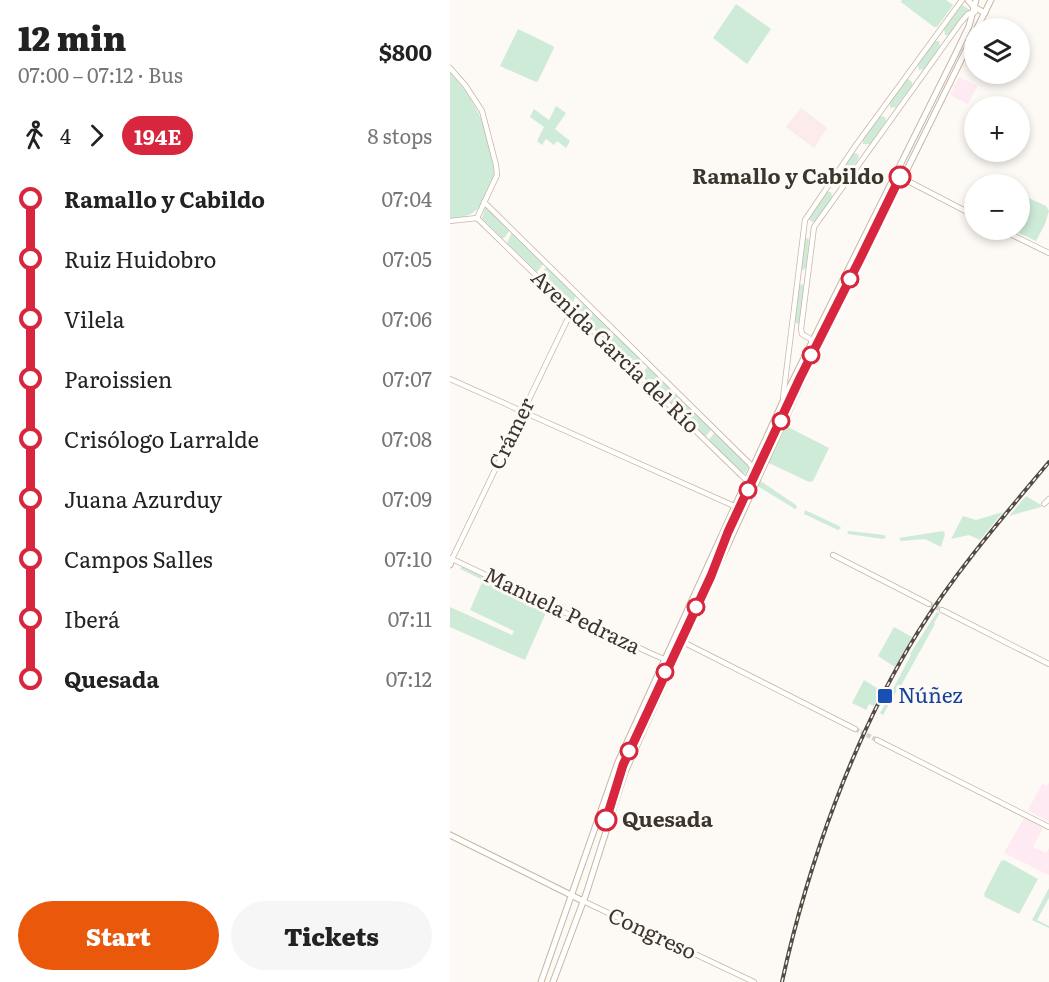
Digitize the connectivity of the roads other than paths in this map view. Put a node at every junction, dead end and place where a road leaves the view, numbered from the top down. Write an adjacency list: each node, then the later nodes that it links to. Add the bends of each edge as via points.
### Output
1 (962, 0): 24 (street, via 805,220)
2 (968, 0): 5 (main road)
3 (976, 0): 5 (main road)
4 (992, 0): 6 (main road)
5 (973, 10): 6 (main road); 7 (main road); 9 (street)
6 (983, 12): 8 (main road)
7 (971, 18)
8 (981, 18)
9 (961, 22): 10 (main road); 22 (street, via 814,227 801,326 802,334)
10 (964, 24)
11 (964, 36): 22 (main road)
12 (964, 54): 14 (main road)
13 (450, 68): 15 (street, via 482,111 495,155 497,175)
14 (903, 179): 16 (street); 27 (main road)
15 (484, 202): 17 (street); 26 (street, Avenida García del Río)
16 (964, 210)
17 (477, 218): 18 (street); 21 (street, Avenida García del Río)
18 (450, 221)
19 (1022, 240): 20 (street)
20 (1049, 253)
21 (572, 310): 25 (street, Crámer); 28 (street, Avenida García del Río)
22 (813, 340): 24 (main road)
23 (450, 379): 25 (street)
24 (783, 400): 26 (main road)
25 (523, 412): 32 (street); 35 (street, Crámer)
26 (752, 467): 27 (street, Avenida García del Río); 28 (main road)
27 (759, 476): 29 (main road)
28 (746, 480): 29 (street, Avenida García del Río); 32 (main road)
29 (754, 486): 33 (main road)
30 (1049, 499): 31 (street)
31 (1044, 504)
32 (734, 506): 33 (street); 39 (main road)
33 (743, 510): 38 (main road)
34 (832, 555): 36 (street)
35 (451, 560): 39 (street, Manuela Pedraza)
36 (929, 604)
37 (942, 610): 41 (street)
38 (683, 642): 40 (main road); 42 (street)
39 (665, 659): 40 (street, Manuela Pedraza); 46 (main road, via 615,768)
40 (675, 660): 47 (main road, via 625,772)
41 (1049, 664)
42 (855, 729)
43 (877, 740): 44 (street)
44 (1049, 827)
45 (450, 835): 46 (main road)
46 (573, 895): 47 (main road); 48 (main road)
47 (582, 900): 49 (main road); 50 (street, Congreso)
48 (542, 982)
49 (553, 982)
50 (754, 982)

